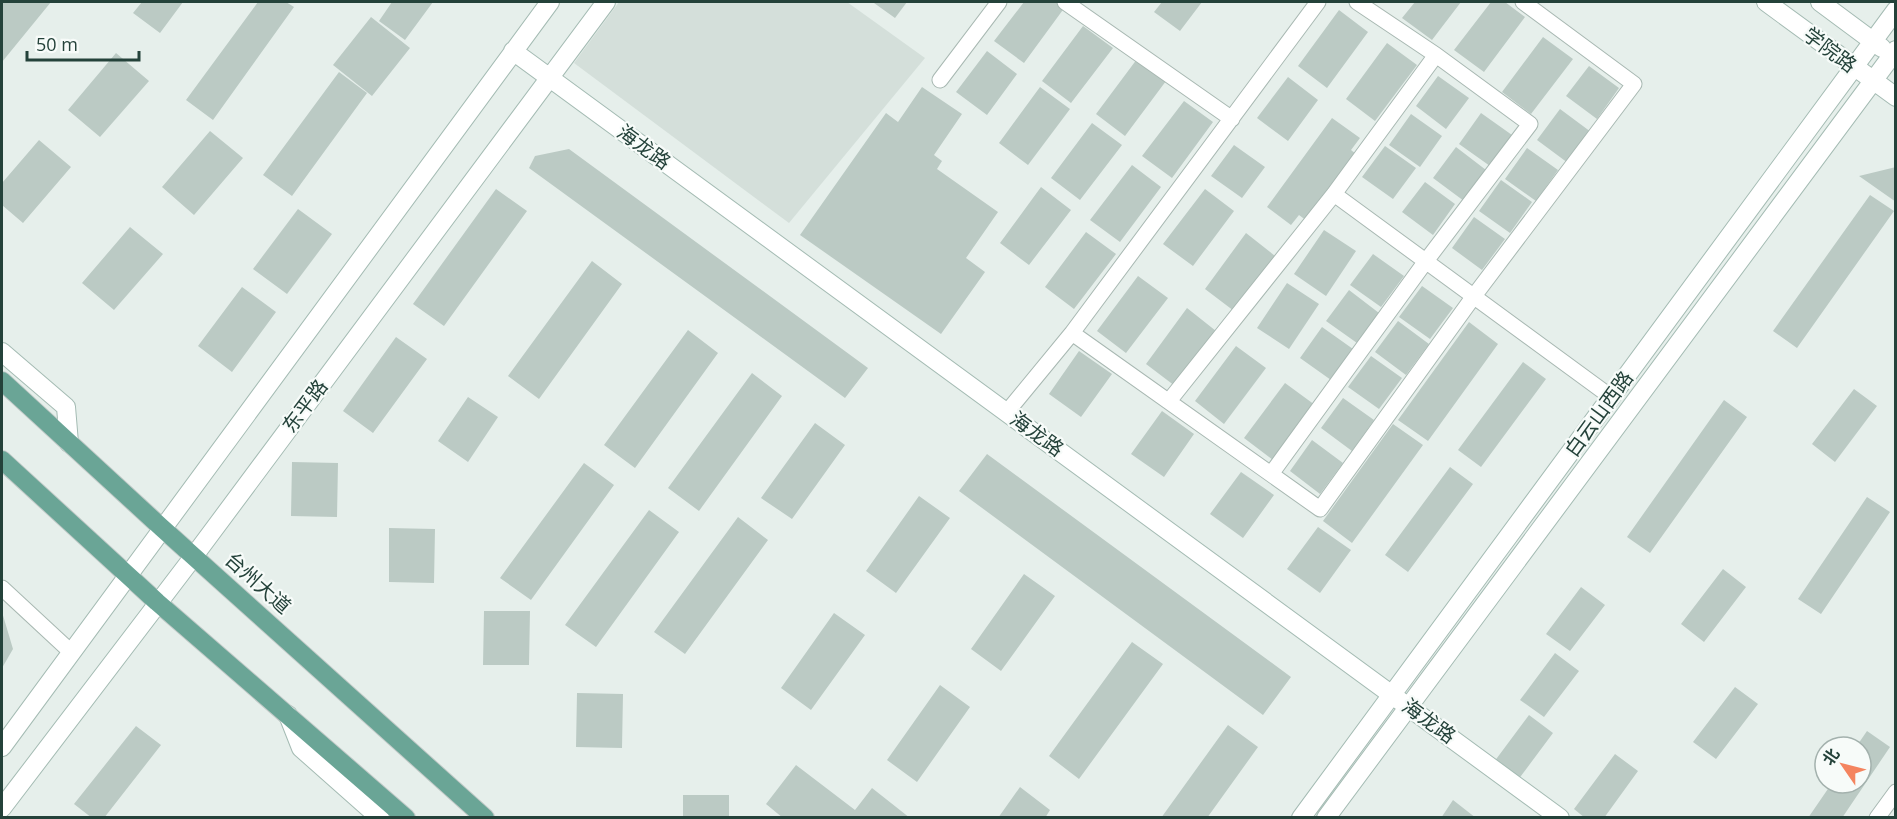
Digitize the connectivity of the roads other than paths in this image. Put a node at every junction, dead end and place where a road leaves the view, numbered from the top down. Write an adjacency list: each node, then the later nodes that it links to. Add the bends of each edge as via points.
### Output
1 (550, 2): 12 (main road)
2 (606, 2): 16 (main road, 东平路)
3 (999, 2): 17 (street)
4 (1065, 2): 20 (street)
5 (1318, 2): 20 (street)
6 (1357, 2): 14 (street)
7 (1523, 2): 23 (street, via 1634,84)
8 (1766, 2): 15 (main road, 学院路)
9 (1820, 2): 11 (main road, 学院路)
10 (1896, 10): 11 (main road, 白云山西路)
11 (1873, 41): 13 (main road, 学院路); 15 (main road, 白云山西路)
12 (513, 51): 16 (main road, 海龙路); 33 (main road)
13 (1894, 54): 18 (main road, 白云山西路)
14 (1436, 55): 21 (street); 22 (street, via 1530,124)
15 (1854, 67): 18 (main road, 学院路); 27 (main road, 白云山西路)
16 (549, 78): 29 (main road, 海龙路); 34 (main road, 东平路)
17 (940, 80)
18 (1873, 80): 19 (main road, 学院路); 40 (main road, 白云山西路)
19 (1896, 97)
20 (1232, 119): 24 (street)
21 (1334, 194): 22 (street); 28 (street)
22 (1426, 261): 23 (street); 32 (street)
23 (1474, 296): 27 (street); 32 (street, via 1320,509)
24 (1072, 333): 28 (street); 29 (street)
25 (2, 352): 30 (main road, via 66,407)
26 (2, 381): 30 (main road, 台州大道)
27 (1611, 397): 39 (main road, 白云山西路)
28 (1168, 401): 32 (street)
29 (1007, 412): 39 (main road, 海龙路)
30 (69, 443): 33 (main road, 台州大道)
31 (2, 460): 35 (main road)
32 (1270, 474)
33 (162, 528): 34 (main road, 台州大道); 35 (main road)
34 (194, 556): 37 (main road, 东平路); 47 (main road, 台州大道)
35 (127, 575): 37 (main road); 38 (main road)
36 (2, 588): 38 (street)
37 (157, 602): 41 (main road); 44 (main road, 东平路)
38 (71, 652): 42 (main road)
39 (1392, 694): 40 (main road, 海龙路); 48 (main road, 白云山西路)
40 (1408, 706): 49 (main road, 白云山西路); 50 (main road, 海龙路)
41 (288, 715): 45 (main road, via 301,748); 46 (main road)
42 (2, 747)
43 (1896, 792): 51 (street)
44 (2, 808)
45 (380, 818)
46 (406, 818)
47 (485, 818)
48 (1301, 818)
49 (1326, 818)
50 (1560, 818)
51 (1877, 818)

